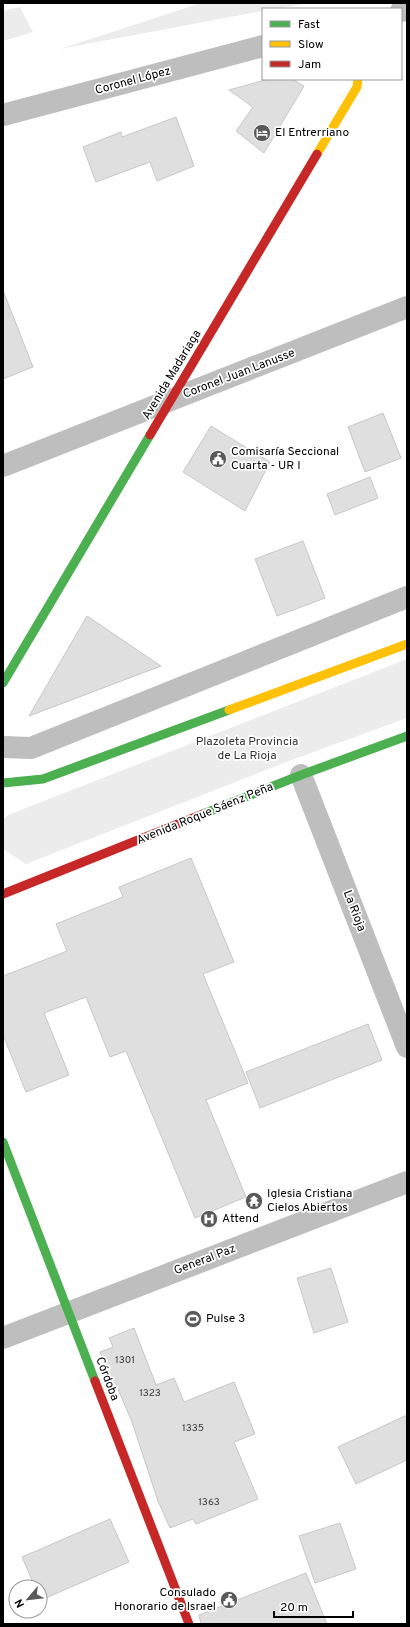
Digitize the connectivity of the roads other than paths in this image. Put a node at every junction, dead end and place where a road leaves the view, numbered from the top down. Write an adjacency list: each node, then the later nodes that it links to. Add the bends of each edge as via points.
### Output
1 (262, 46): 3 (street, Coronel López)
2 (358, 80): 5 (main road, Avenida Madariaga, via 357,87)
3 (3, 115)
4 (407, 307): 5 (street, Coronel Juan Lanusse)
5 (171, 400): 6 (street, Coronel Juan Lanusse); 9 (main road, Avenida Madariaga)
6 (3, 466)
7 (407, 597): 11 (street, via 31,748)
8 (407, 644): 13 (main road, via 43,779)
9 (3, 683)
10 (407, 736): 12 (main road, Avenida Roque Sáenz Peña)
11 (3, 747)
12 (301, 775): 14 (main road, Avenida Roque Sáenz Peña); 15 (street, La Rioja)
13 (3, 783)
14 (3, 894)
15 (407, 1047)
16 (3, 1142): 18 (main road, Córdoba)
17 (407, 1182): 18 (street, General Paz)
18 (69, 1313): 19 (street, General Paz); 20 (main road, Córdoba)
19 (3, 1338)
20 (189, 1624)

